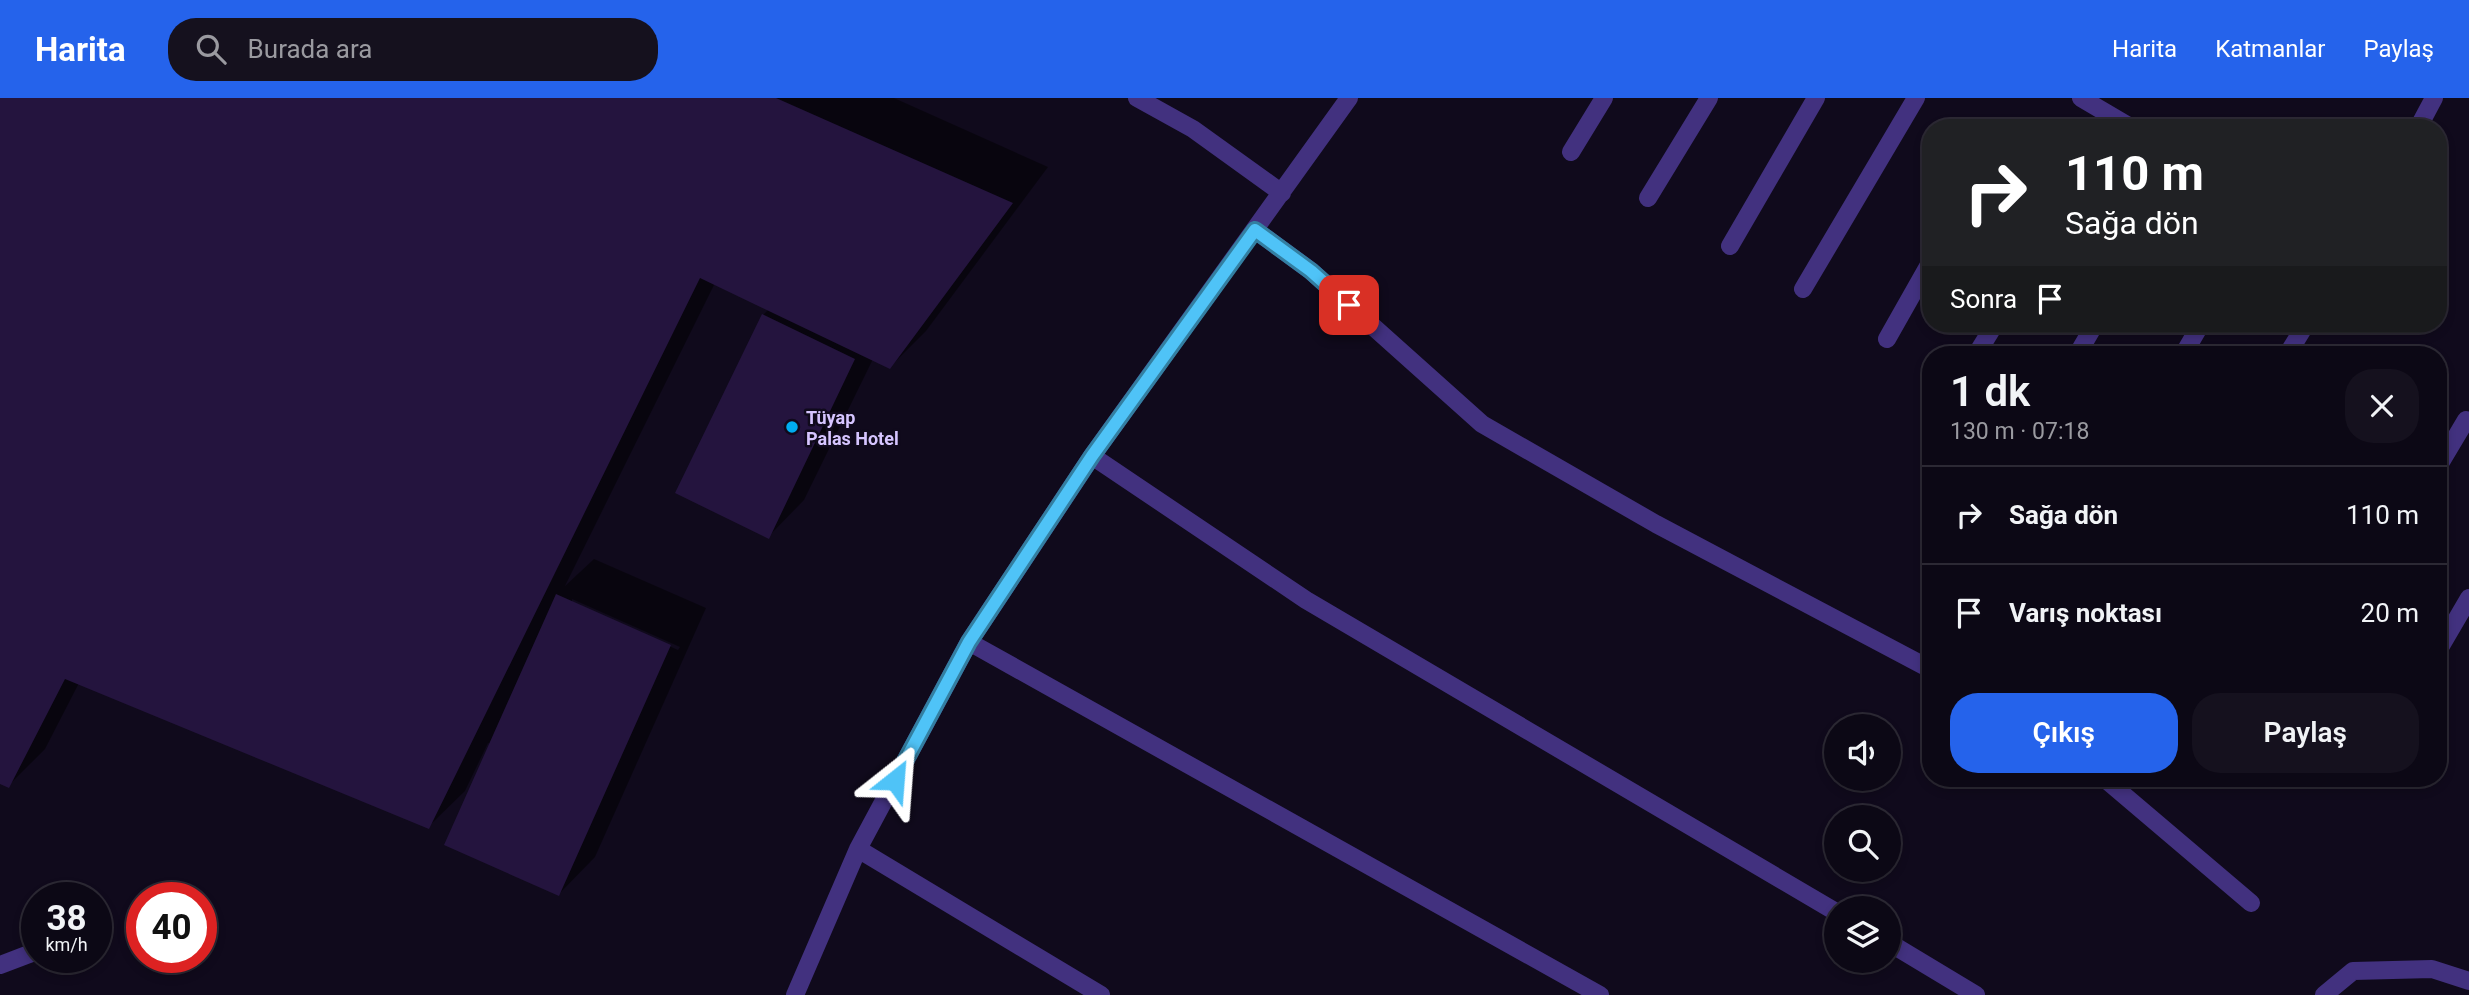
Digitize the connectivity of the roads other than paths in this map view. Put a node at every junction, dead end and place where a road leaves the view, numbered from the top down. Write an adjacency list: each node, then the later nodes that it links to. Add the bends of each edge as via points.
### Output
1 (1137, 98): 12 (street, via 1193,129)
2 (1349, 98): 12 (street)
3 (1604, 98): 11 (street)
4 (1709, 98): 13 (street)
5 (1816, 98): 15 (street)
6 (1916, 98): 17 (street)
7 (2081, 98): 9 (street)
8 (2434, 98): 10 (street)
9 (2117, 119)
10 (2423, 119)
11 (1571, 152)
12 (1282, 193): 14 (street)
13 (1648, 198)
14 (1255, 230): 21 (street); 25 (street, via 1311,271 1482,424 1656,524)
15 (1730, 246)
16 (1922, 277): 18 (street)
17 (1803, 289)
18 (1887, 339)
19 (2466, 419): 20 (street)
20 (2447, 452)
21 (1092, 456): 24 (street); 29 (street, via 1306,600)
22 (2469, 598): 23 (street)
23 (2447, 636)
24 (969, 642): 27 (street); 37 (street)
25 (1922, 665)
26 (2114, 787): 28 (street)
27 (858, 849): 35 (street); 36 (street)
28 (2251, 903)
29 (1824, 905)
30 (1901, 950): 34 (street)
31 (21, 957): 32 (street)
32 (0, 965)
33 (2469, 981): 38 (street, via 2432,969 2353,971)
34 (1965, 992)
35 (795, 995)
36 (1101, 995)
37 (1600, 995)
38 (2324, 995)

